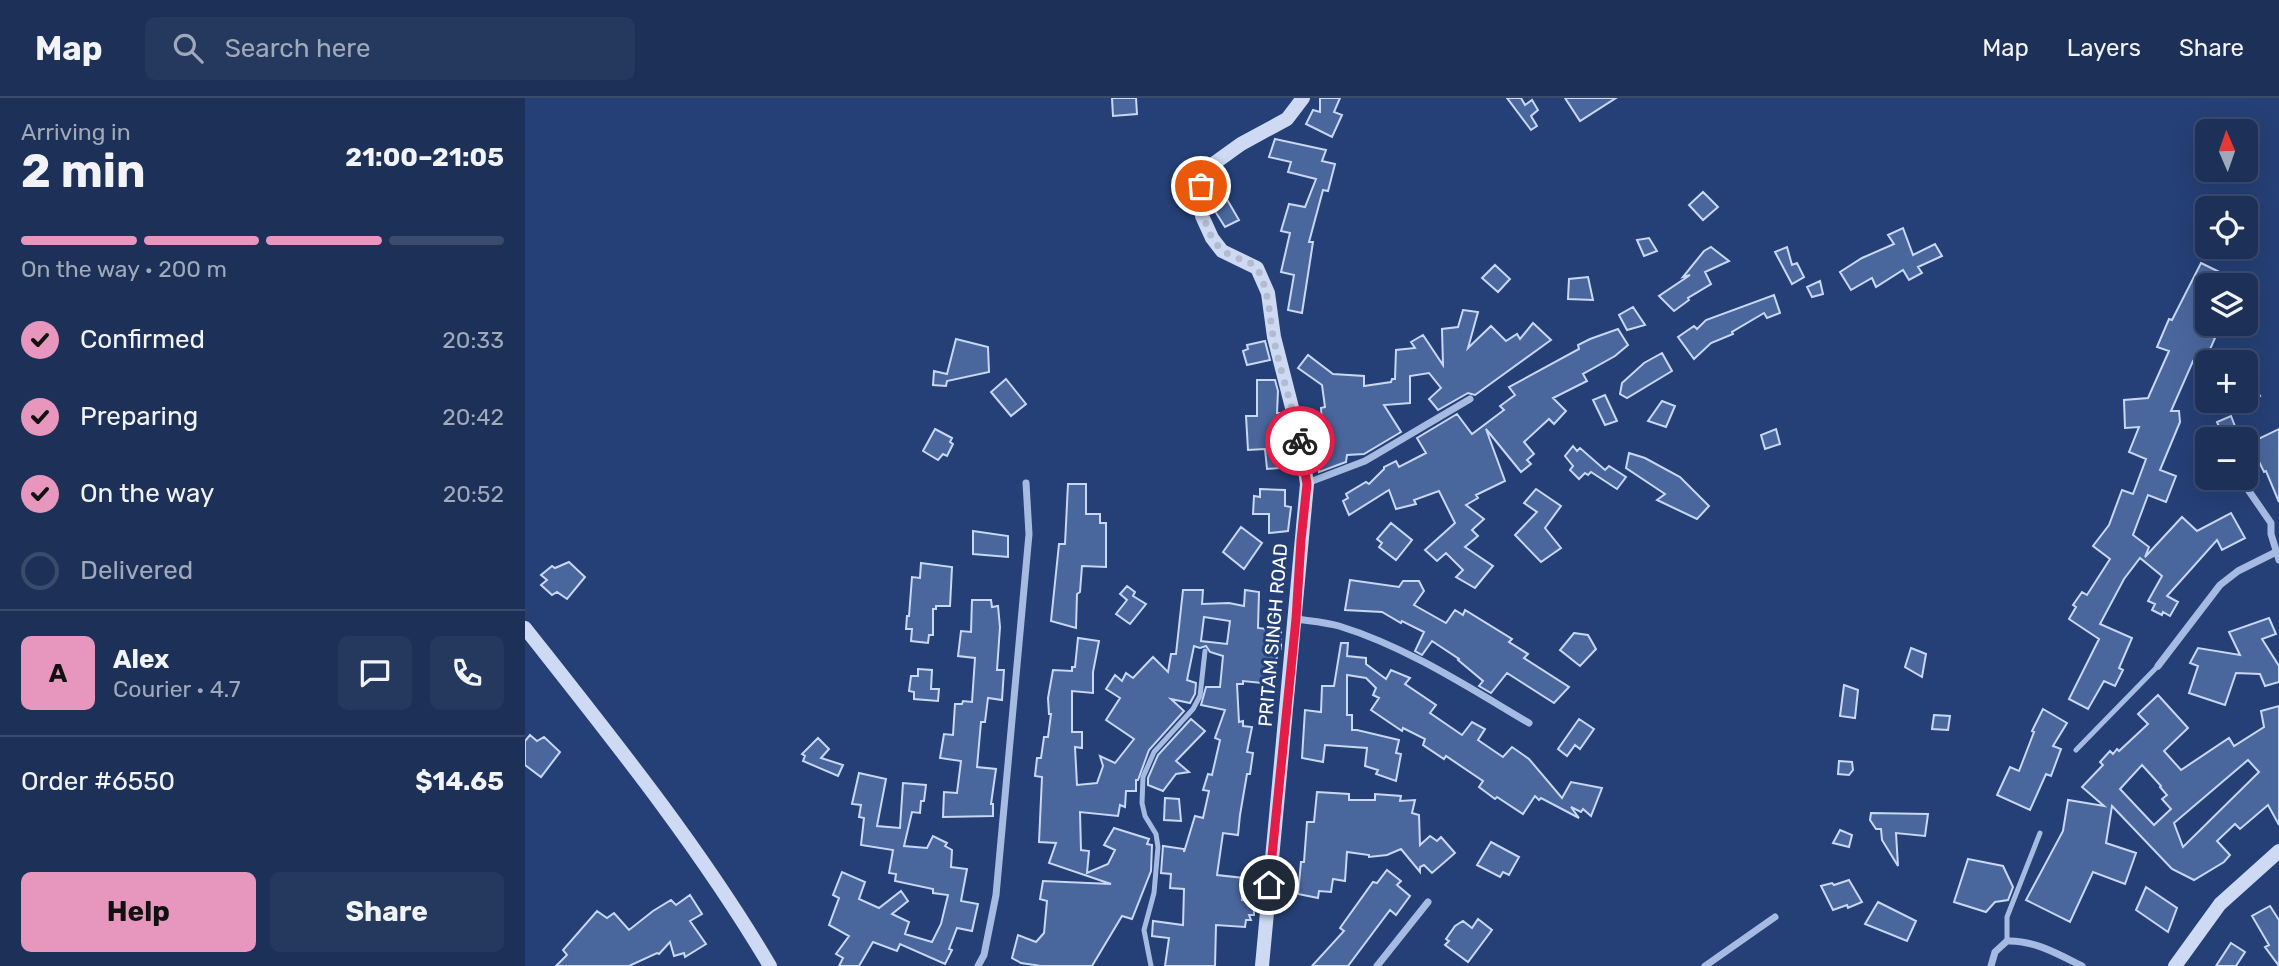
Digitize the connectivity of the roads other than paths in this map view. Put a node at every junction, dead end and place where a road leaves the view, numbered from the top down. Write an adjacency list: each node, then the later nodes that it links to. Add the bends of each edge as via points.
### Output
1 (1303, 98): 4 (street, PRITAM SINGH ROAD, via 1287,120 1209,167 1201,186 1202,216 1212,238 1222,251 1257,268 1268,293)
2 (1471, 398): 4 (street, via 1365,461)
3 (1026, 483): 21 (street, via 1029,534 996,895)
4 (1307, 484): 9 (street, PRITAM SINGH ROAD)
5 (2248, 490): 7 (street)
6 (2279, 518): 7 (street)
7 (2271, 523): 8 (street)
8 (2277, 556): 12 (street, via 2238,571 2220,585)
9 (1296, 619): 13 (street, via 1336,625 1376,639); 23 (street, PRITAM SINGH ROAD)
10 (525, 628): 20 (street, via 611,737 737,911)
11 (1205, 651): 22 (lane, via 1200,696 1154,752 1143,777 1142,803 1159,847 1145,930)
12 (2158, 666): 14 (lane)
13 (1529, 723)
14 (2076, 750)
15 (2040, 833): 19 (lane, via 2007,917)
16 (2279, 852): 28 (street, via 2220,904)
17 (1428, 902): 24 (street)
18 (1775, 917): 25 (street)
19 (2007, 941): 26 (street, via 1995,952); 27 (street, via 2039,946)
20 (770, 966)
21 (978, 966)
22 (1151, 966)
23 (1262, 966)
24 (1377, 966)
25 (1705, 966)
26 (1991, 966)
27 (2082, 966)
28 (2175, 966)

